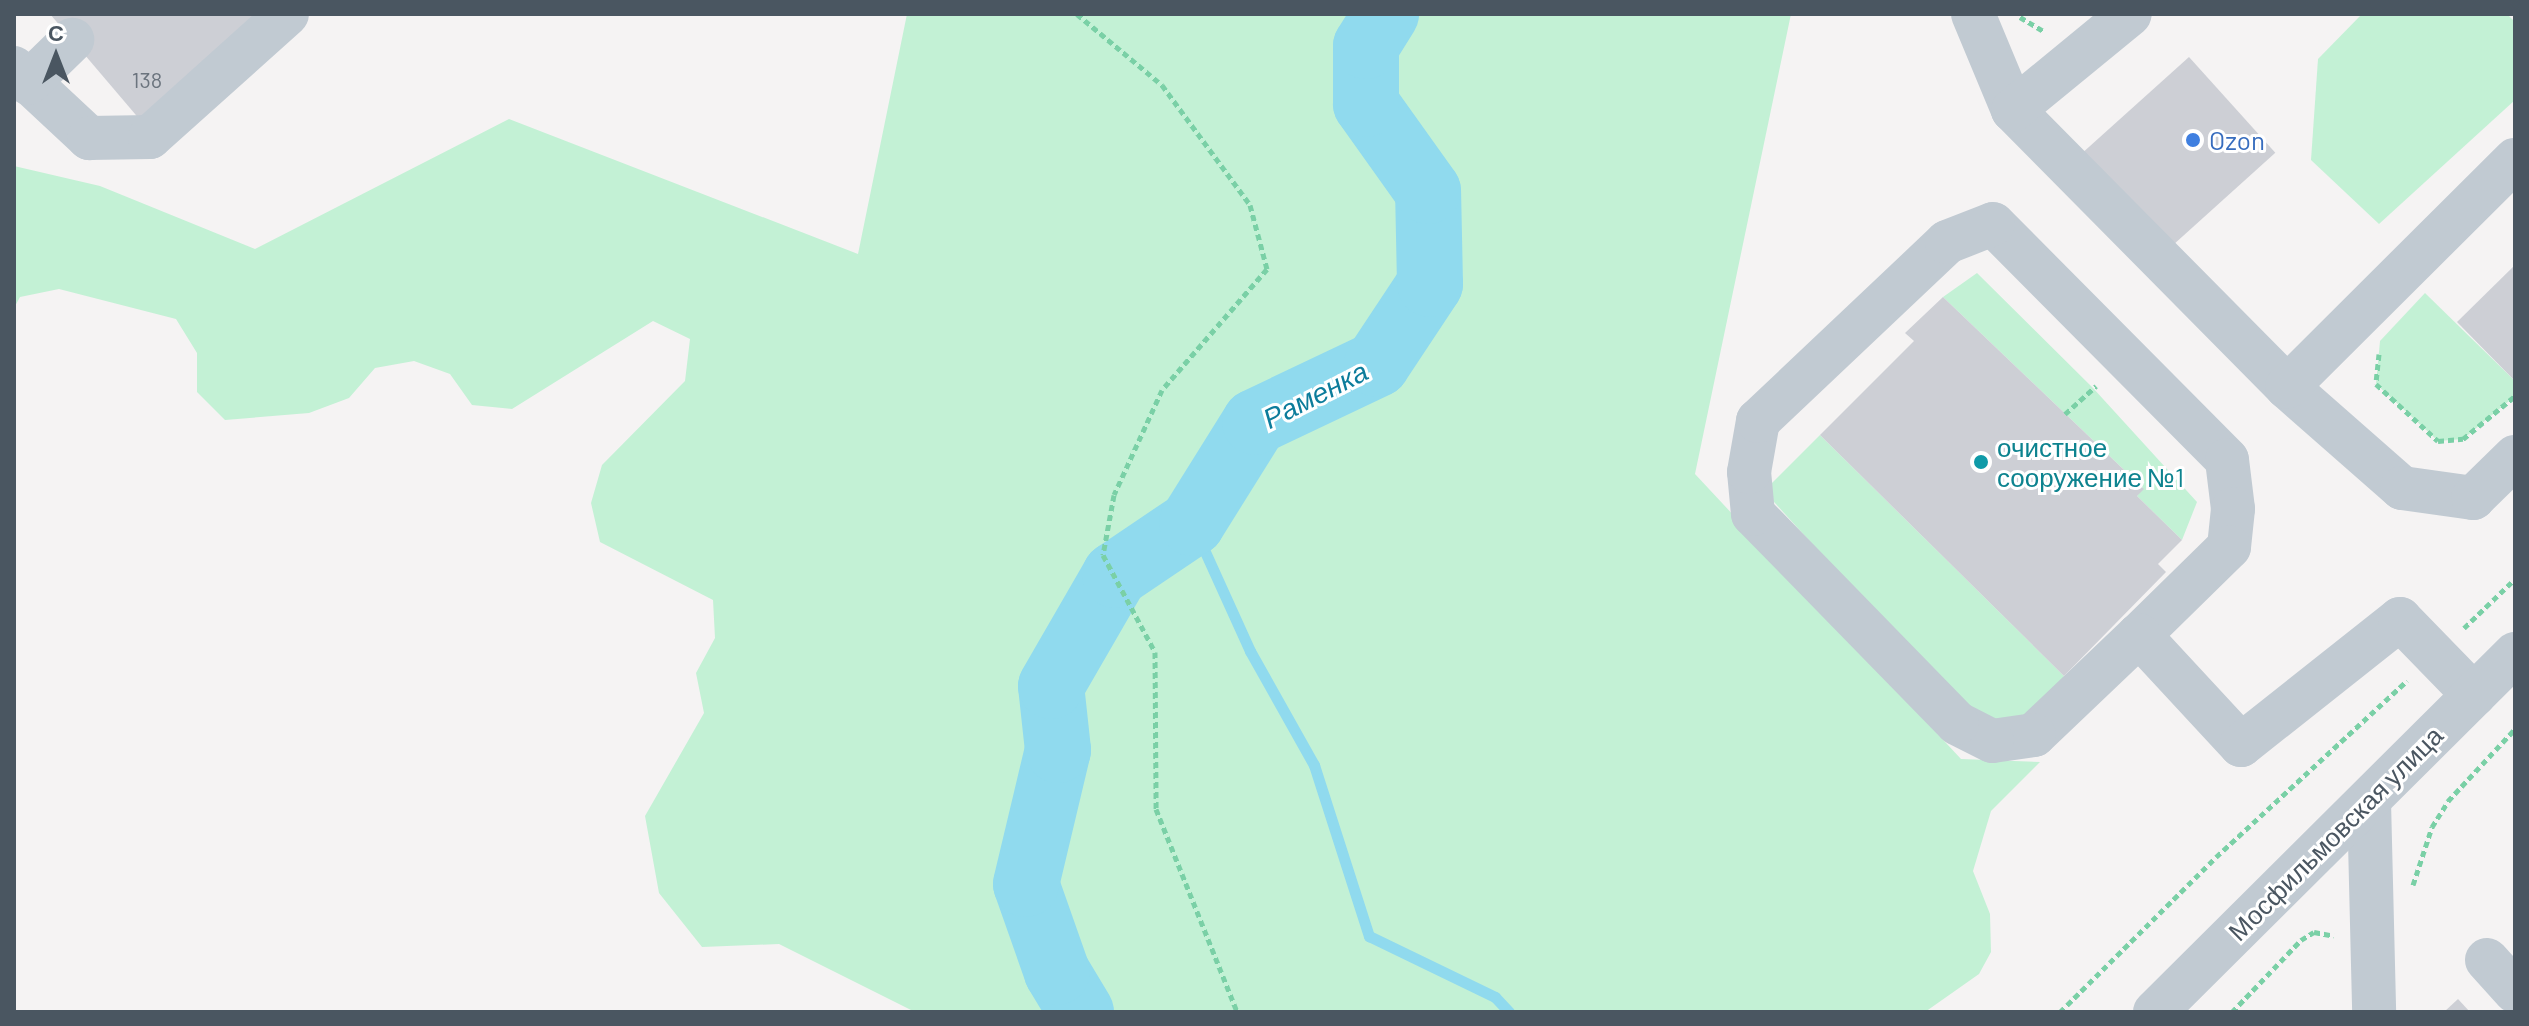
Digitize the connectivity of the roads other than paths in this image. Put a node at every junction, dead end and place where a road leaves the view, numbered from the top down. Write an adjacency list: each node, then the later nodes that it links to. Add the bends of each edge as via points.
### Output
1 (287, 14): 5 (street, via 150,137 89,138)
2 (1973, 14): 6 (street)
3 (2130, 14): 6 (street)
4 (72, 40): 5 (street)
5 (21, 76)
6 (2013, 110): 8 (street)
7 (2515, 160): 8 (street)
8 (2287, 387): 9 (street, via 2402,488 2473,498)
9 (2515, 457)
10 (2139, 635): 10 (street, via 2229,547 2233,509 2227,460 1993,224 1947,242 1758,421 1749,472 1753,514 1957,723 1992,741 2034,735); 12 (street, via 2241,745 2400,619)
11 (2515, 654): 12 (street, Мосфильмовская улица)
12 (2474, 695): 13 (street, Мосфильмовская улица)
13 (2369, 801): 14 (street, Мосфильмовская улица); 15 (street)
14 (2155, 1012)
15 (2374, 1012)

